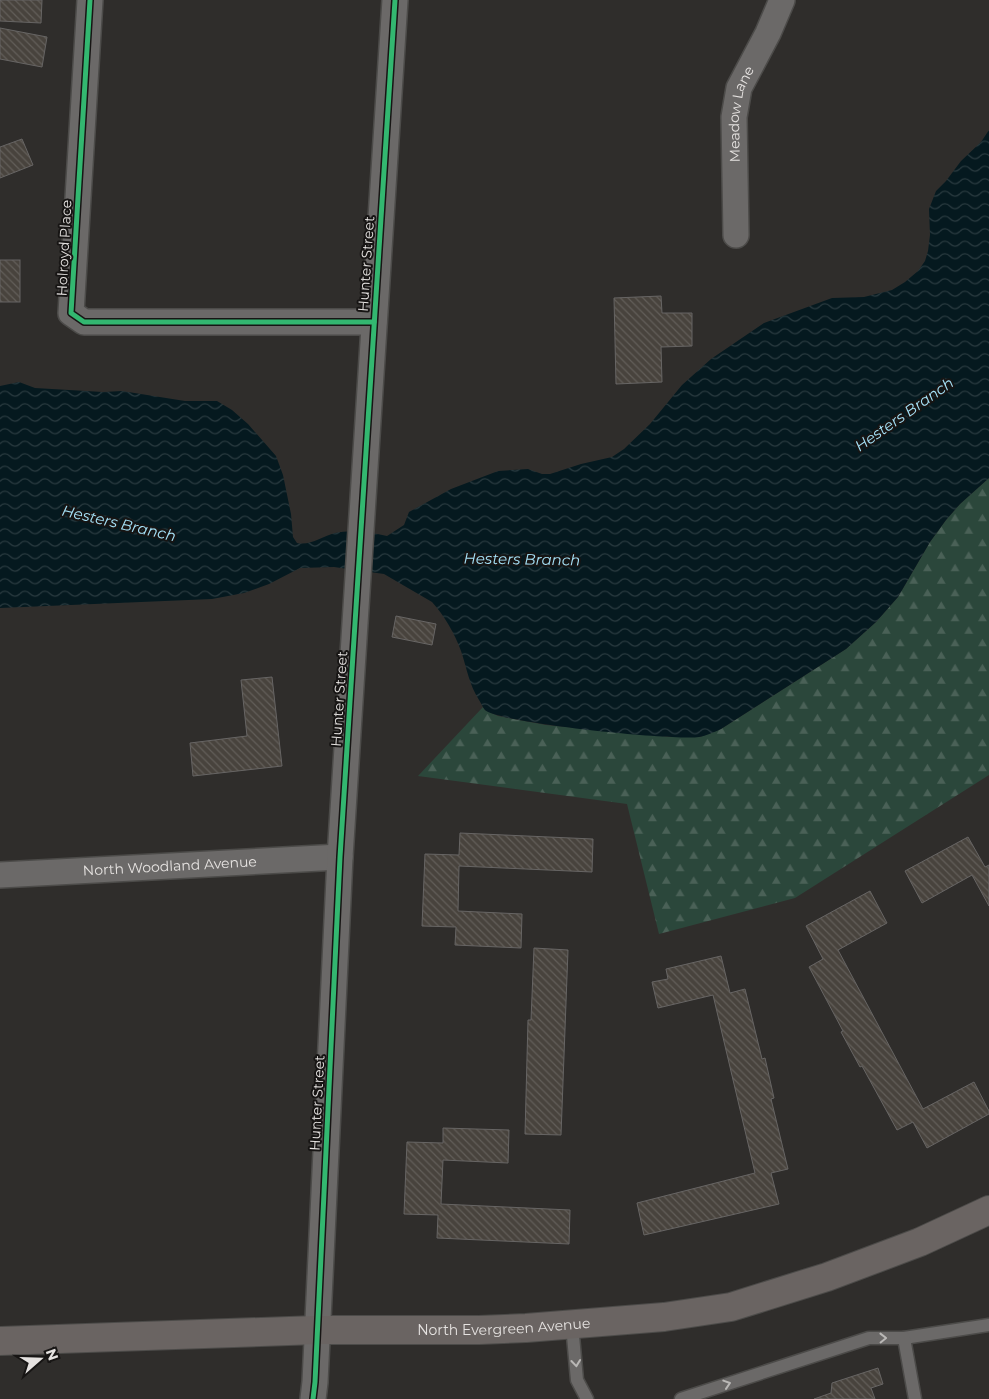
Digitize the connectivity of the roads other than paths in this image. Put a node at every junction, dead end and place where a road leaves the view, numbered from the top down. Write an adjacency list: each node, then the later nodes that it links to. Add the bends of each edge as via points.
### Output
1 (90, 0): 5 (street, Holroyd Place, via 71,313 84,322)
2 (395, 0): 5 (street, Hunter Street)
3 (782, 0): 4 (street, Meadow Lane, via 739,88 734,117)
4 (736, 235)
5 (374, 322): 6 (street, Hunter Street)
6 (340, 857): 7 (street, North Woodland Avenue); 11 (street, Hunter Street)
7 (0, 875)
8 (989, 1210): 10 (main road, North Evergreen Avenue, via 920,1242 827,1277 731,1307)
9 (989, 1324): 12 (lane)
10 (572, 1325): 11 (main road, North Evergreen Avenue, via 479,1330); 15 (lane, one-way to 15, via 578,1380)
11 (317, 1330): 13 (main road, North Evergreen Avenue); 14 (street, Hunter Street)
12 (904, 1338): 16 (lane, one-way to 12, via 869,1338); 17 (lane)
13 (0, 1341)
14 (313, 1399)
15 (587, 1399)
16 (681, 1399)
17 (915, 1399)

